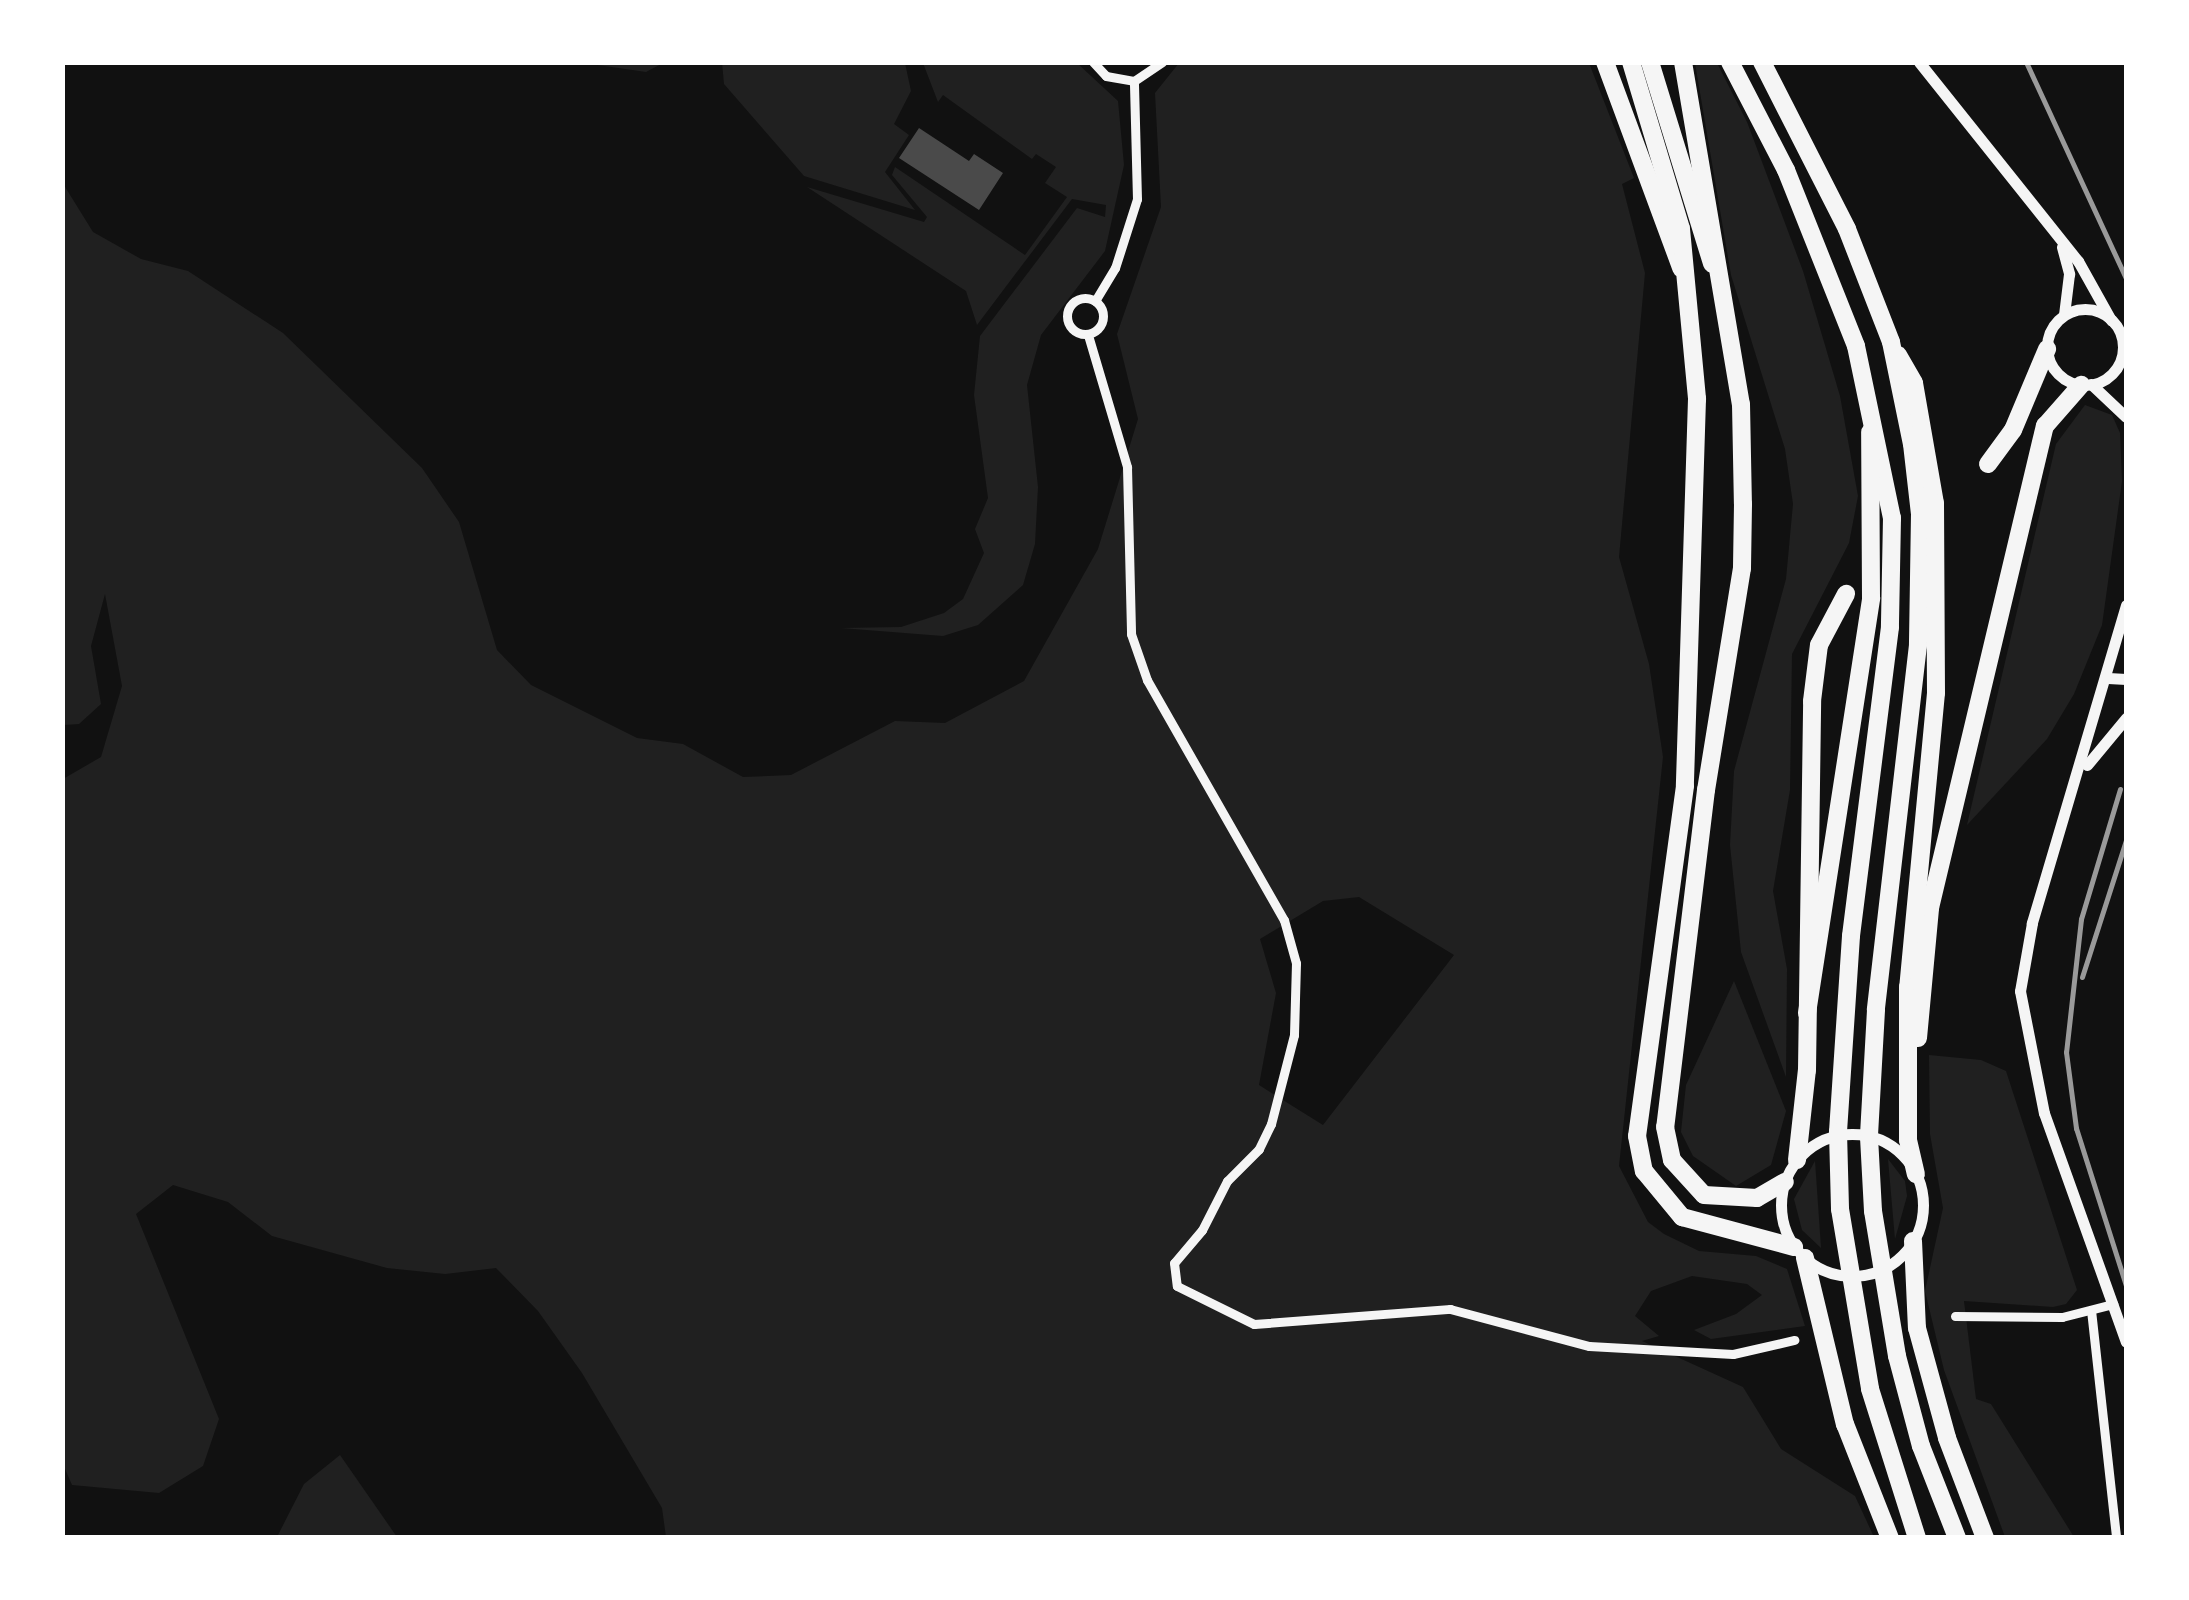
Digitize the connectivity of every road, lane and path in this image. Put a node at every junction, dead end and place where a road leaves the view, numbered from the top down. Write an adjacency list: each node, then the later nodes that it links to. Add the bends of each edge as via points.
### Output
1 (1093, 62): 10 (street, via 1106,76)
2 (1162, 62): 10 (street)
3 (1605, 62): 12 (highway, via 1664,235)
4 (1631, 62): 12 (highway, via 1681,229)
5 (1650, 62): 13 (highway)
6 (1682, 62): 13 (highway, via 1716,234)
7 (1730, 62): 23 (highway, via 1809,222)
8 (1762, 62): 18 (highway, via 1847,229)
9 (1919, 62): 11 (street)
10 (1134, 80): 14 (street, via 1137,198 1115,268)
11 (2057, 233): 15 (street, via 2069,274); 16 (street)
12 (1686, 278): 38 (highway, via 1697,399 1685,786 1637,1136 1644,1172 1682,1217)
13 (1717, 279): 36 (highway, via 1740,404 1742,568 1706,790 1666,1127 1672,1160 1704,1195 1758,1198)
14 (1096, 301): 17 (street, via 1102,323); 17 (street, via 1078,299 1067,312 1070,328)
15 (2064, 316): 16 (street, via 2088,309); 19 (street)
16 (2111, 320): 20 (street)
17 (1088, 335): 42 (street, via 1127,467 1132,634 1147,680 1284,920 1296,963 1294,1035 1271,1124 1171,1273 1197,1300 1254,1324 1450,1309 1589,1346 1732,1354)
18 (1890, 342): 33 (highway, via 1914,383 1934,503 1936,693 1908,987); 46 (highway, via 1912,444 1921,582 1868,1137 1898,1356 1921,1446)
19 (2047, 349): 22 (street, via 2061,377); 25 (highway, via 2013,430)
20 (2122, 355): 21 (street); 22 (street, via 2110,374)
21 (2126, 369)
22 (2086, 384): 24 (street); 33 (highway, via 2052,413 2042,441 1930,908 1919,1034)
23 (1870, 402): 32 (highway, via 1871,598); 45 (highway, via 1892,518 1893,582 1845,1006 1840,1209 1870,1388)
24 (2126, 417)
25 (1988, 464)
26 (1846, 594): 32 (highway, via 1819,645 1812,701)
27 (2126, 605): 28 (street)
28 (2108, 678): 29 (street); 31 (street)
29 (2126, 679)
30 (2126, 718): 31 (street)
31 (2081, 773): 39 (street, via 2032,923 2021,1005 2044,1113)
32 (1807, 1013): 34 (highway)
33 (1910, 1062): 35 (highway, via 1908,1140)
34 (1804, 1154): 35 (street, via 1843,1134 1894,1147); 36 (street)
35 (1916, 1174): 37 (street, via 1923,1208)
36 (1784, 1182): 38 (street, via 1781,1209)
37 (1913, 1241): 38 (street, via 1892,1264 1863,1275); 47 (highway, via 1917,1328 1946,1438)
38 (1805, 1257): 44 (highway, via 1845,1424)
39 (2113, 1304): 40 (street); 43 (street)
40 (2091, 1310): 41 (street, via 2062,1317); 48 (street)
41 (1955, 1316)
42 (1794, 1340)
43 (2126, 1342)
44 (1890, 1538)
45 (1917, 1538)
46 (1957, 1538)
47 (1985, 1538)
48 (2116, 1538)

